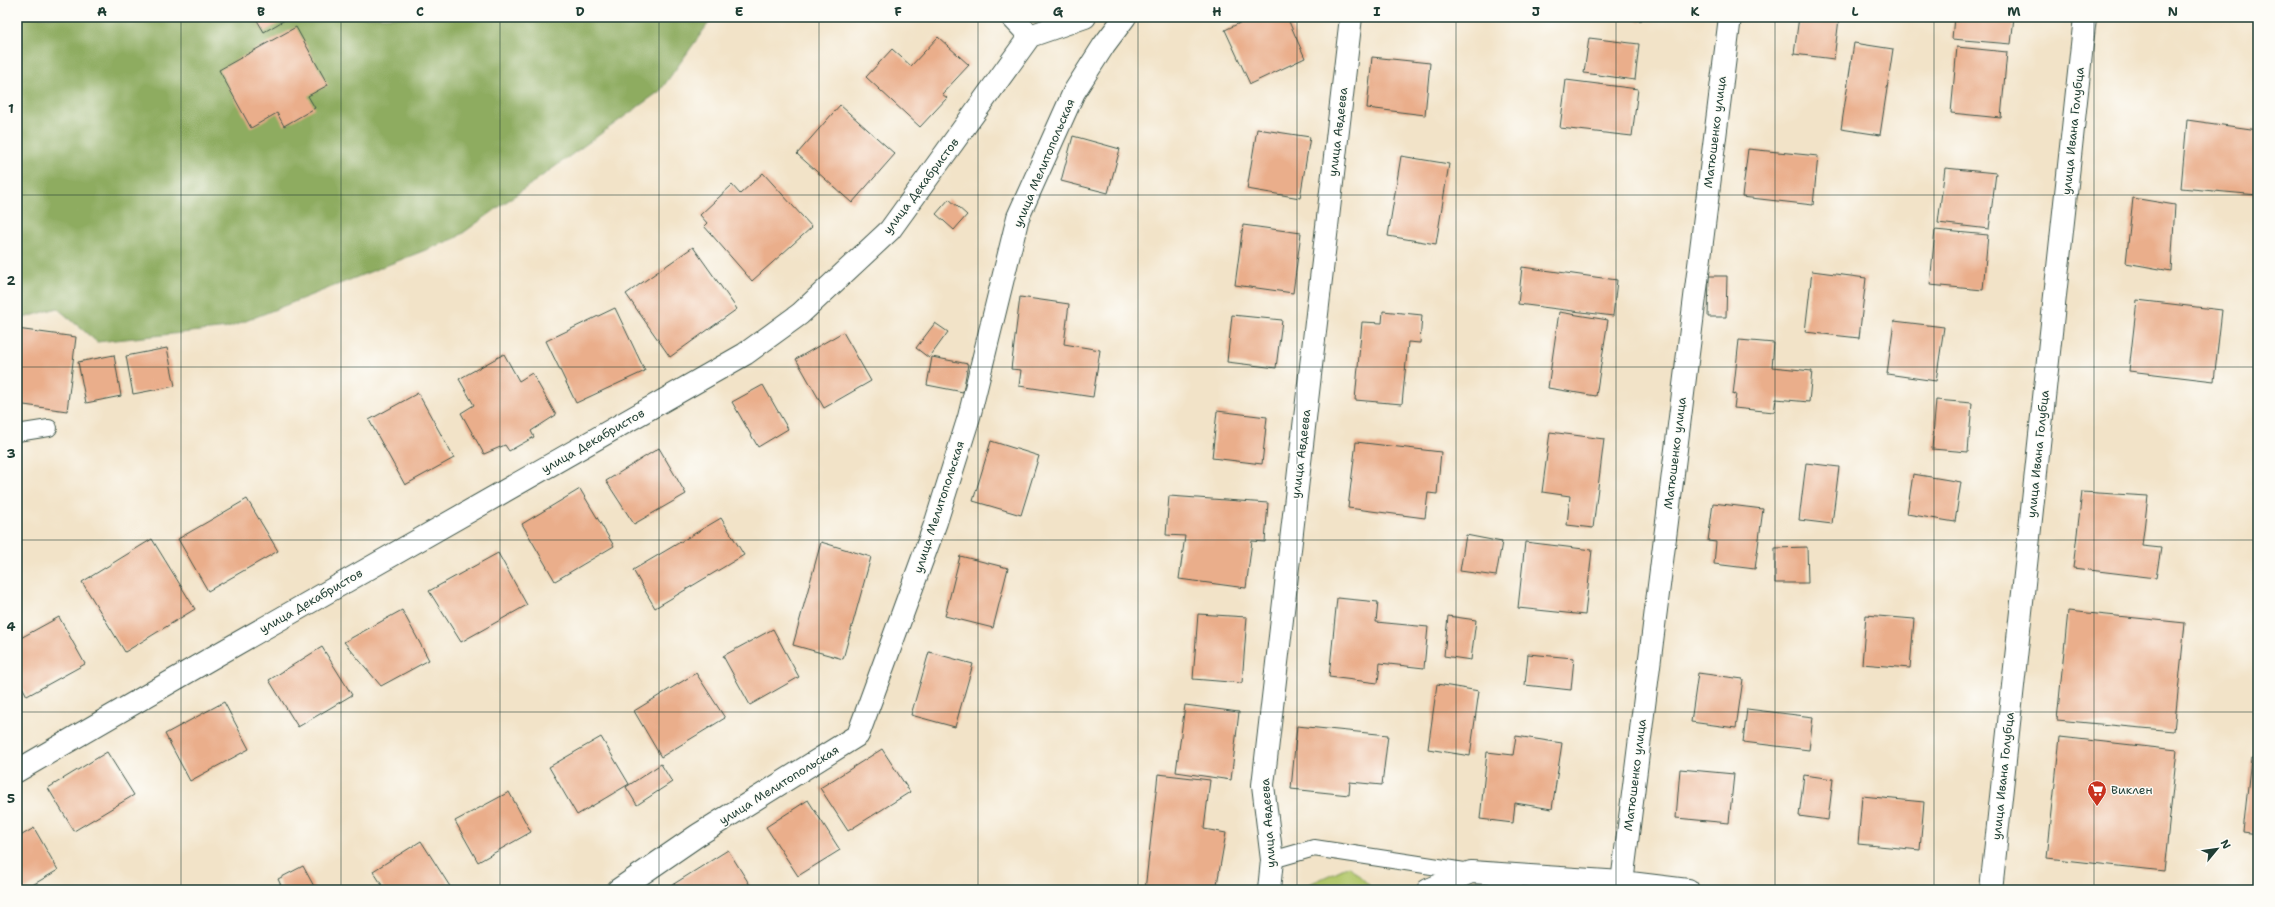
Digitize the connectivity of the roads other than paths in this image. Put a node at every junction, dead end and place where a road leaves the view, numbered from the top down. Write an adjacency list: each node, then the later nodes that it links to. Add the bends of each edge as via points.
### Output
1 (1012, 17): 7 (street)
2 (1085, 17): 7 (street)
3 (1126, 17): 14 (street, улица Мелитопольская, via 1104,44 1074,92 1018,217 969,417 936,522 858,735)
4 (1351, 17): 11 (street, улица Авдеева, via 1263,785)
5 (1730, 17): 13 (street, Матюшенко улица)
6 (2085, 17): 18 (street, улица Ивана Голубца)
7 (1030, 36): 10 (street, улица Декабристов, via 890,230 800,314 745,354)
8 (49, 428): 9 (lane)
9 (17, 433)
10 (17, 771)
11 (1272, 860): 12 (lane, via 1314,848); 15 (street, улица Авдеева)
12 (1471, 872): 13 (street); 16 (street)
13 (1622, 886): 17 (street)
14 (618, 890)
15 (1269, 890)
16 (1428, 890)
17 (1688, 890)
18 (1991, 890)

